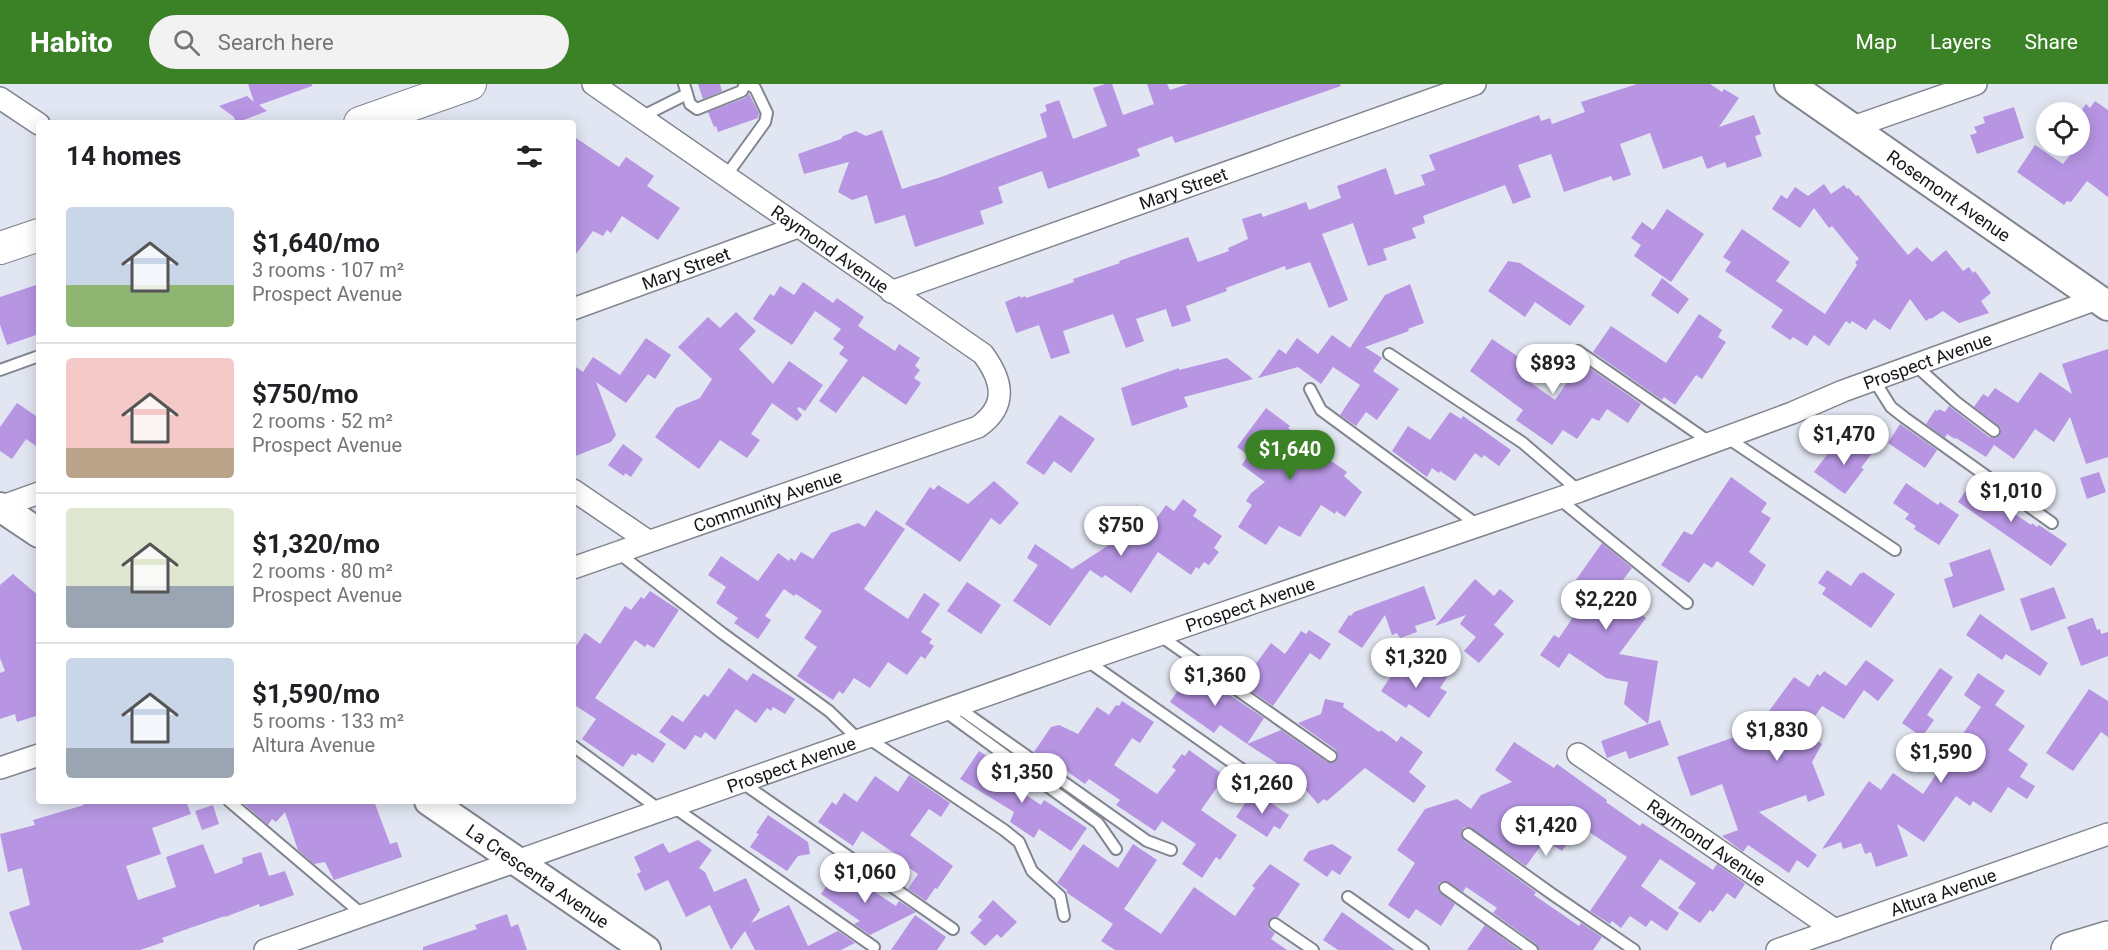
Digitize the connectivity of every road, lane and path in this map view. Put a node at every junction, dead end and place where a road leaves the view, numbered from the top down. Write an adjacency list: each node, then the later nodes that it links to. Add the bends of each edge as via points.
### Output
1 (470, 84): 10 (main road)
2 (593, 84): 9 (street, Raymond Avenue)
3 (746, 84): 7 (lane, via 742,91 697,109 690,104); 13 (lane, via 755,88 767,113 765,122)
4 (1474, 84): 17 (street, Mary Street)
5 (1790, 84): 12 (street, Rosemont Avenue)
6 (1976, 84): 12 (street)
7 (685, 89): 9 (lane)
8 (0, 98): 11 (street)
9 (641, 117): 13 (street, Raymond Avenue)
10 (368, 120)
11 (36, 122)
12 (1853, 127): 18 (street, Rosemont Avenue)
13 (726, 176): 14 (street, Raymond Avenue)
14 (798, 227): 17 (street, Raymond Avenue); 19 (street, Mary Street)
15 (36, 236): 16 (main road)
16 (0, 248)
17 (891, 292): 28 (street, Raymond Avenue, via 983,354 993,367 1000,386 998,406 989,420)
18 (2103, 302): 23 (street, Prospect Avenue)
19 (576, 308)
20 (1578, 351): 29 (lane)
21 (1389, 354): 30 (lane, via 1523,443)
22 (36, 357): 24 (lane)
23 (1915, 365): 25 (street, Prospect Avenue); 27 (lane)
24 (0, 370)
25 (1874, 380): 29 (street, Prospect Avenue); 35 (lane, via 1891,407)
26 (1310, 390): 36 (lane, via 1321,411)
27 (1994, 430)
28 (962, 434): 38 (street, Community Avenue)
29 (1719, 440): 30 (street, Prospect Avenue); 39 (lane)
30 (1580, 491): 33 (street, Prospect Avenue)
31 (576, 492): 38 (street)
32 (36, 494): 34 (street)
33 (1558, 498): 36 (street, Prospect Avenue); 42 (lane)
34 (0, 507): 37 (street)
35 (2052, 523)
36 (1479, 526): 43 (street, Prospect Avenue)
37 (36, 531)
38 (648, 541): 40 (street, Community Avenue)
39 (1895, 550)
40 (617, 552): 41 (street, Community Avenue); 46 (lane)
41 (576, 567)
42 (1687, 603)
43 (1159, 635): 44 (street, Prospect Avenue); 50 (lane)
44 (1086, 660): 45 (street, Prospect Avenue); 52 (lane)
45 (950, 708): 46 (street, Prospect Avenue); 59 (lane, via 1098,823); 60 (lane, via 1147,841)
46 (863, 739): 53 (street, Prospect Avenue); 65 (lane, via 1019,843 1032,871 1060,896)
47 (576, 748): 56 (lane)
48 (1578, 754): 68 (street, Raymond Avenue)
49 (36, 756): 51 (street)
50 (1330, 756)
51 (0, 768)
52 (1250, 775)
53 (740, 782): 56 (street, Prospect Avenue); 67 (lane)
54 (233, 804): 64 (lane)
55 (433, 804): 61 (street, La Crescenta Avenue)
56 (666, 808): 61 (street, Prospect Avenue); 70 (lane)
57 (1468, 834): 76 (lane)
58 (2108, 834): 68 (street, Altura Avenue)
59 (1116, 849)
60 (1171, 850)
61 (516, 861): 64 (street, Prospect Avenue); 72 (street, La Crescenta Avenue)
62 (1444, 888): 75 (lane)
63 (1348, 897): 74 (lane)
64 (363, 915): 71 (street, Prospect Avenue)
65 (1064, 916)
66 (1275, 924): 73 (lane)
67 (953, 929)
68 (1836, 930): 77 (street, Altura Avenue)
69 (2108, 938): 78 (highway)
70 (874, 947)
71 (265, 950)
72 (646, 950)
73 (1313, 950)
74 (1423, 950)
75 (1532, 950)
76 (1634, 950)
77 (1777, 950)
78 (2068, 950)

